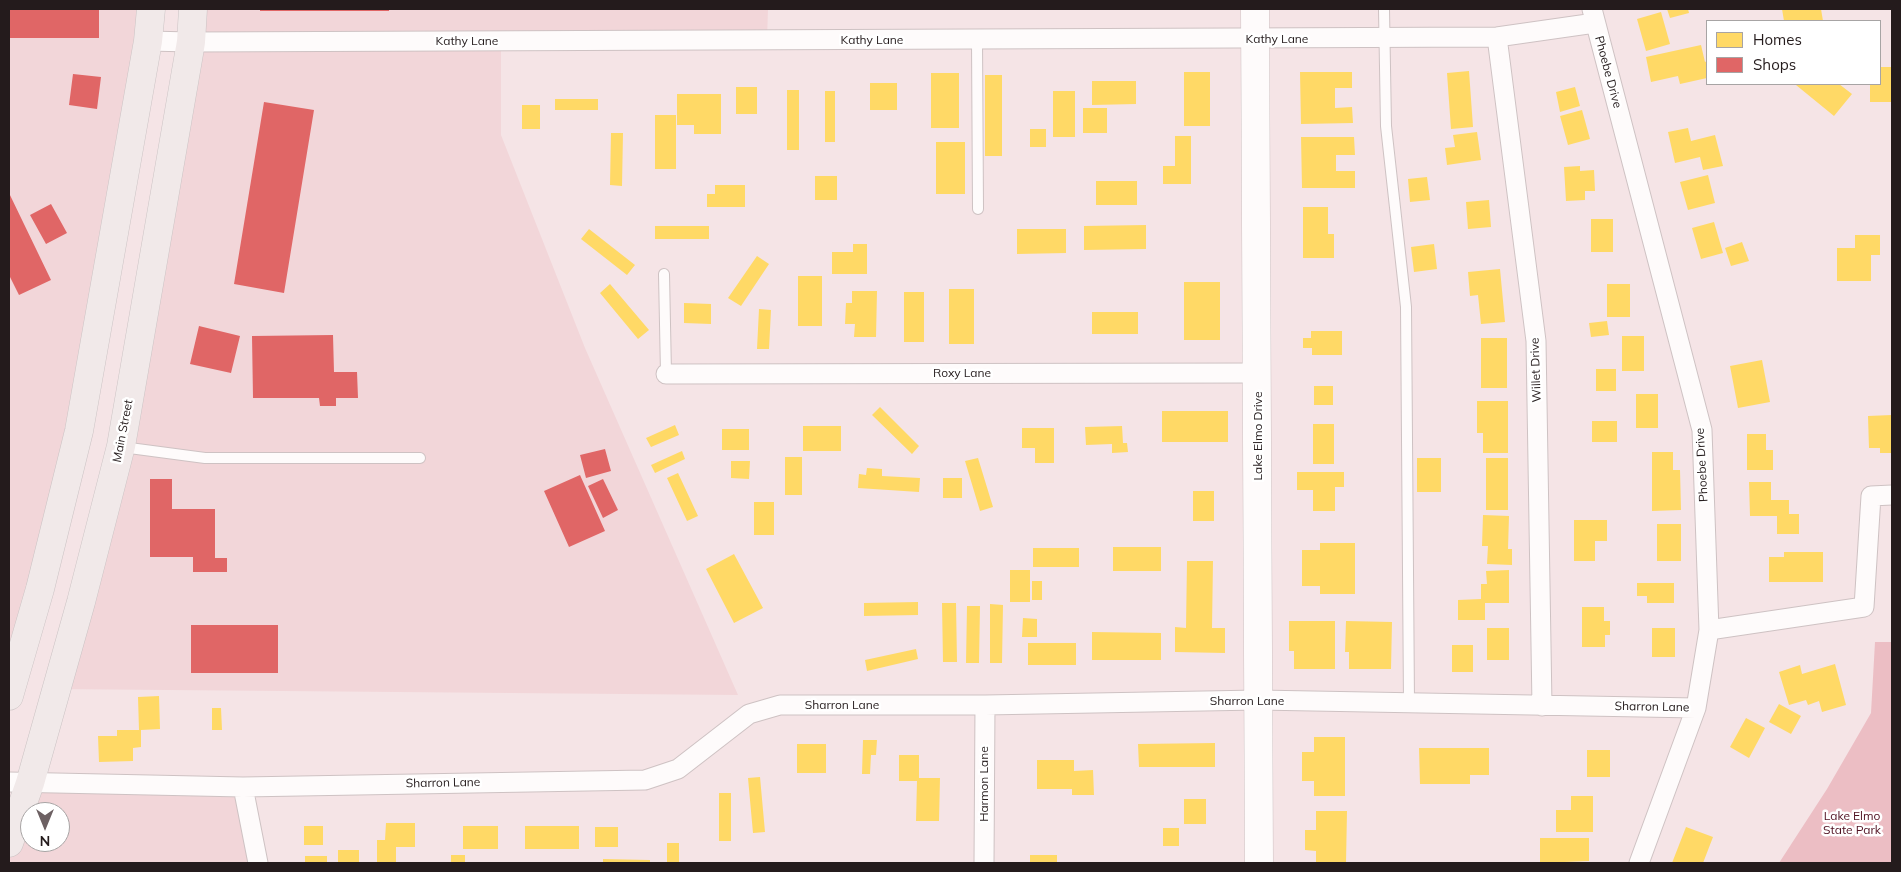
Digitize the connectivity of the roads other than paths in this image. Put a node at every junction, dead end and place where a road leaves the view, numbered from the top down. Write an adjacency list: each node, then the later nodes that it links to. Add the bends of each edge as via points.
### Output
1 (151, 9): 10 (main road)
2 (193, 9): 11 (main road, Main Street)
3 (1255, 9): 8 (street, Lake Elmo Drive)
4 (1384, 9): 7 (lane)
5 (1594, 16): 6 (street, Kathy Lane); 19 (street, Phoebe Drive, via 1702,430)
6 (1497, 36): 7 (street, Kathy Lane); 24 (street, Willet Drive, via 1536,341)
7 (1385, 38): 8 (street, Kathy Lane); 22 (lane, via 1386,126 1406,307)
8 (1255, 39): 9 (street, Kathy Lane); 14 (street, Lake Elmo Drive)
9 (977, 40): 11 (street, Kathy Lane); 12 (lane)
10 (148, 41): 11 (street, Kathy Lane); 20 (main road, via 79,431 40,589)
11 (191, 42): 16 (main road, Main Street)
12 (978, 209)
13 (664, 274): 15 (lane)
14 (1258, 372): 15 (street, Roxy Lane); 21 (street, Lake Elmo Drive)
15 (666, 374)
16 (121, 446): 17 (lane, via 205,458); 26 (main road, Main Street, via 81,602)
17 (420, 458)
18 (1892, 495): 19 (street, via 1871,496 1864,607)
19 (1709, 630): 25 (street, Phoebe Drive)
20 (9, 696)
21 (1258, 700): 22 (street, Sharron Lane); 23 (street, Sharron Lane); 31 (street, Lake Elmo Drive)
22 (1410, 703): 24 (street, Sharron Lane)
23 (985, 705): 27 (street, Sharron Lane, via 780,706 749,714 678,768 645,780); 30 (street, Harmon Lane)
24 (1542, 706): 25 (street, Sharron Lane)
25 (1696, 708): 32 (street, Phoebe Drive)
26 (19, 782): 27 (street, Sharron Lane); 28 (main road, Main Street)
27 (243, 787): 29 (street)
28 (9, 844)
29 (258, 863)
30 (984, 863)
31 (1259, 863)
32 (1638, 863)

